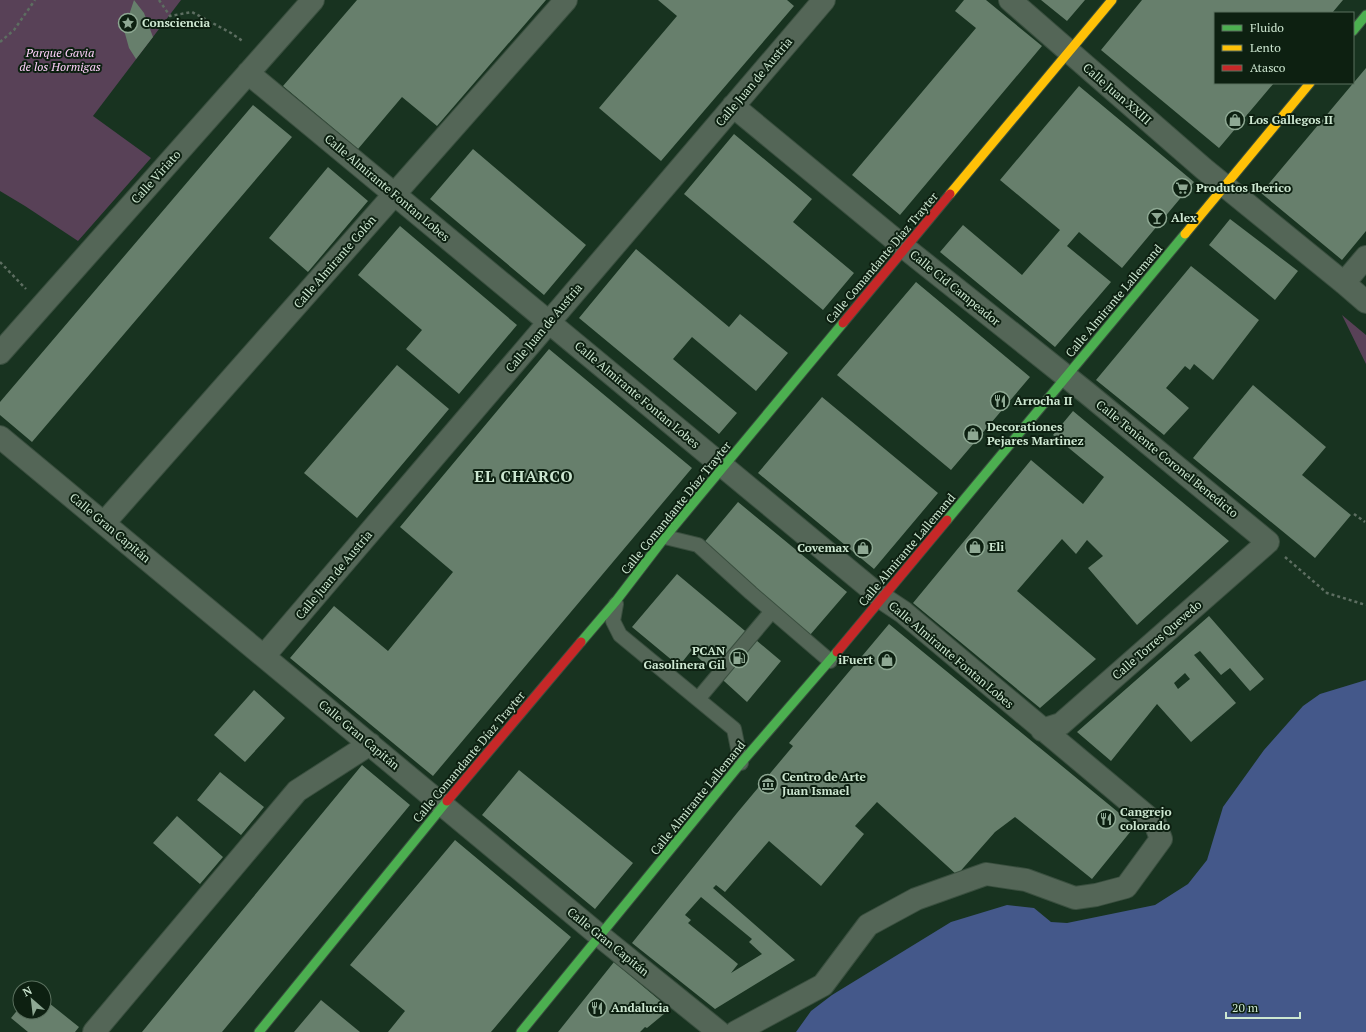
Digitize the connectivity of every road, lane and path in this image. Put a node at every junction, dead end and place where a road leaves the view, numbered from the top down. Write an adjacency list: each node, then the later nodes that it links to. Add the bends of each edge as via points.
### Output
1 (35, 0): 10 (path, via 14,30)
2 (159, 0): 11 (path, via 170,16 192,12)
3 (313, 0): 13 (street, Calle Viriato)
4 (566, 0): 17 (street, Calle Almirante Colón)
5 (824, 0): 15 (street, Calle Juan de Austria)
6 (1010, 0): 12 (street, Calle Juan XXIII)
7 (1112, 0): 12 (main road, Calle Comandante Díaz Trayter)
8 (1366, 15): 9 (main road)
9 (1354, 30)
10 (0, 42)
11 (248, 45)
12 (1069, 52): 16 (street, Calle Juan XXIII); 18 (main road, Calle Comandante Díaz Trayter)
13 (248, 73): 17 (street, Calle Almirante Fontan Lobes); 25 (street, Calle Viriato)
14 (1309, 84): 16 (main road, Calle Almirante Lallemand)
15 (733, 106): 18 (street, Calle Cid Campeador); 24 (street, Calle Juan de Austria)
16 (1225, 187): 21 (street, Calle Juan XXIII); 26 (main road, Calle Almirante Lallemand)
17 (394, 194): 24 (street, Calle Almirante Fontan Lobes); 31 (street, Calle Almirante Colón)
18 (905, 248): 26 (street, Calle Cid Campeador); 28 (main road, Calle Comandante Díaz Trayter)
19 (1366, 257): 21 (street)
20 (0, 262): 22 (path)
21 (1344, 283): 23 (street, Calle Juan XXIII)
22 (30, 292)
23 (1366, 302)
24 (549, 322): 28 (street, Calle Almirante Fontan Lobes); 38 (street, Calle Juan de Austria)
25 (0, 353)
26 (1066, 377): 33 (street, Calle Teniente Coronel Benedicto); 34 (main road, Calle Almirante Lallemand)
27 (0, 436): 31 (street, Calle Gran Capitán)
28 (724, 467): 32 (main road, Calle Comandante Díaz Trayter); 34 (street, Calle Almirante Fontan Lobes)
29 (1354, 514): 30 (path)
30 (1365, 522)
31 (104, 523): 38 (street, Calle Gran Capitán)
32 (665, 537): 35 (main road, Calle Comandante Díaz Trayter); 37 (lane, via 698,545)
33 (1268, 542): 36 (path, via 1328,593); 41 (street, Calle Torres Quevedo, via 1061,724)
34 (882, 598): 39 (main road, Calle Almirante Lallemand); 41 (street, Calle Almirante Fontan Lobes, via 903,612)
35 (616, 601): 40 (lane, via 613,621 620,635); 44 (main road, Calle Comandante Díaz Trayter)
36 (1366, 605)
37 (772, 611): 39 (lane); 40 (lane)
38 (264, 656): 42 (street, Calle Gran Capitán)
39 (830, 661): 43 (main road, Calle Almirante Lallemand)
40 (698, 699): 43 (lane, via 734,729)
41 (1042, 730): 50 (street, Calle Almirante Fontan Lobes, via 1154,823 1161,839 1126,887 1075,898 1026,880 986,874 916,899 868,926 823,985)
42 (370, 744): 44 (street, Calle Gran Capitán); 46 (street, via 298,791)
43 (741, 763): 45 (main road, Calle Almirante Lallemand)
44 (443, 805): 45 (street, Calle Gran Capitán); 47 (main road, Calle Comandante Díaz Trayter)
45 (600, 936): 48 (main road, Calle Almirante Lallemand); 49 (street, Calle Gran Capitán)
46 (94, 1032)
47 (259, 1032)
48 (521, 1032)
49 (719, 1032)
50 (736, 1032)

